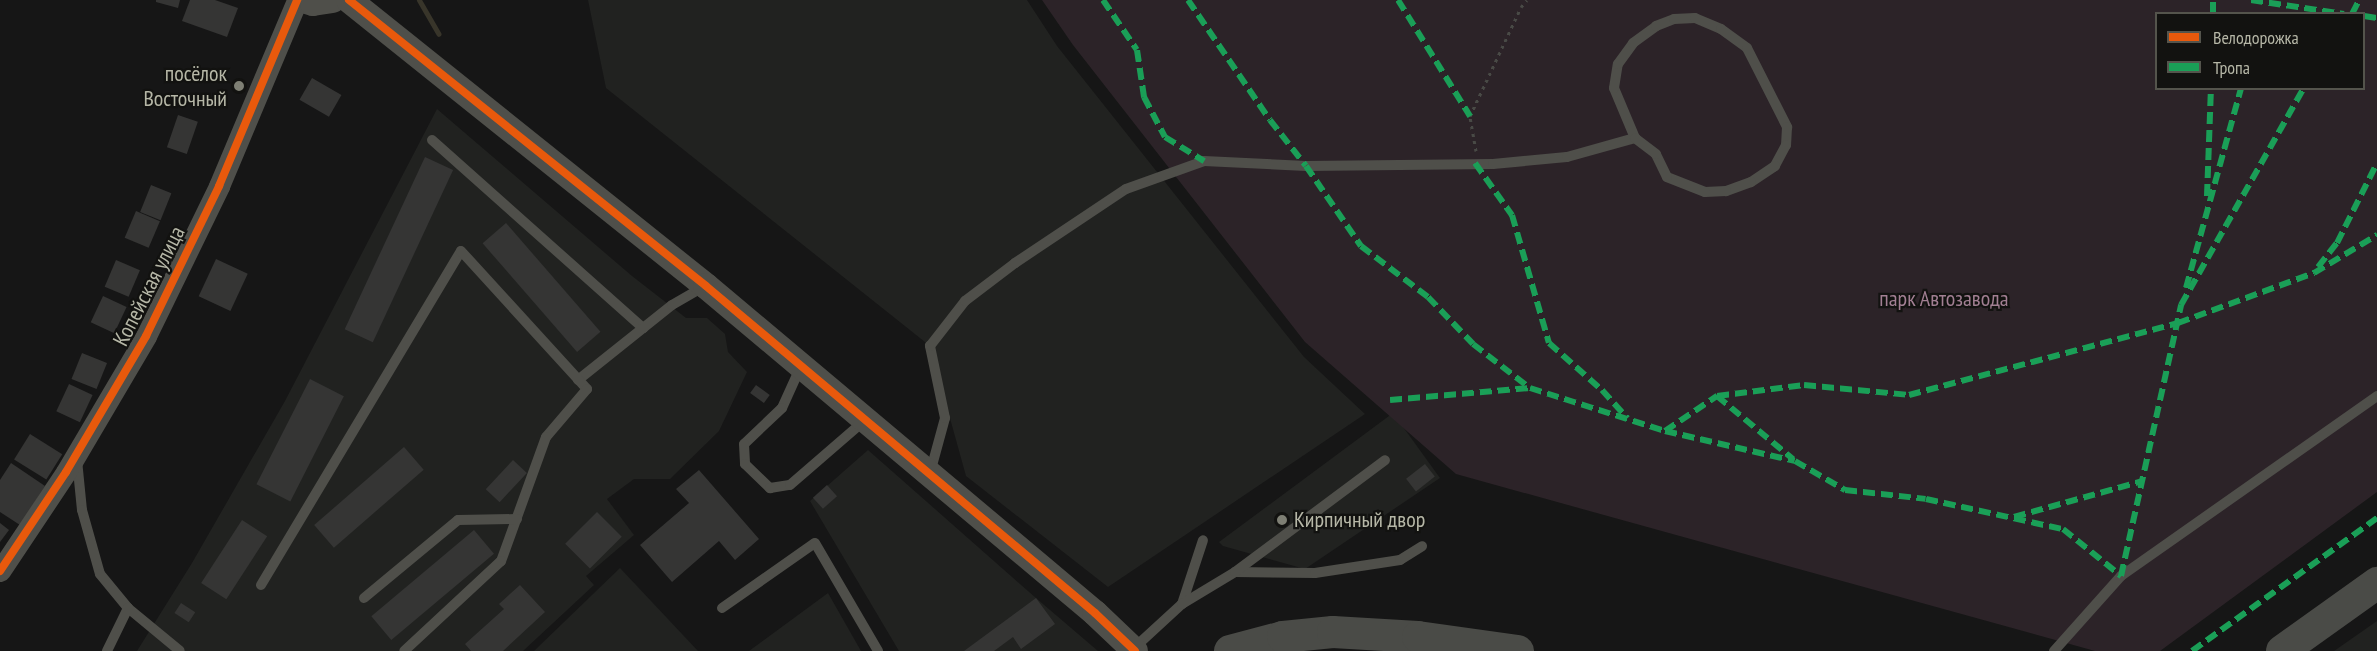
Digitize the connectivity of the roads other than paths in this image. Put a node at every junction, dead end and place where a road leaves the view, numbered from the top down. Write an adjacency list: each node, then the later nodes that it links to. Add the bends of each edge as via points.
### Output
1 (297, 0): 13 (street, Копейская улица, via 208,207 146,336)
2 (303, 0): 3 (street)
3 (333, 0)
4 (349, 0): 7 (street)
5 (1635, 138): 5 (lane, via 1614,88 1618,64 1633,43 1656,26 1674,19 1695,18 1721,29 1748,48 1787,127 1786,145 1775,166 1751,182 1726,191 1706,192 1667,177 1656,154); 15 (lane, via 1567,157 1493,164 1306,166 1204,161 1126,189 965,301 930,346 945,418)
6 (432, 140): 8 (lane)
7 (706, 286): 8 (lane, via 672,305); 9 (street)
8 (643, 328): 10 (lane)
9 (802, 366): 12 (street); 12 (lane, via 782,408 744,444 745,464 770,488 790,485)
10 (578, 380): 16 (lane, via 587,389 546,437); 22 (lane, via 461,251)
11 (2377, 396): 34 (lane, via 2121,576)
12 (866, 419): 15 (street)
13 (76, 454): 19 (street, Копейская улица); 25 (lane, via 82,510 100,574)
14 (1385, 460): 20 (lane)
15 (930, 474): 27 (street)
16 (517, 519): 23 (lane, via 458,520); 30 (lane, via 501,561)
17 (1203, 540): 24 (lane)
18 (1422, 546): 20 (lane, via 1400,560 1316,573)
19 (0, 571)
20 (1235, 573): 24 (lane)
21 (2377, 583): 35 (main road)
22 (261, 585)
23 (364, 598)
24 (1182, 604): 27 (lane)
25 (128, 608): 28 (lane); 29 (lane)
26 (722, 608): 31 (lane, via 815,543)
27 (1134, 650)
28 (107, 651)
29 (180, 651)
30 (404, 651)
31 (878, 651)
32 (1230, 651): 33 (main road, via 1283,637 1334,632 1418,637)
33 (1518, 651)
34 (2054, 651)
35 (2282, 651)

